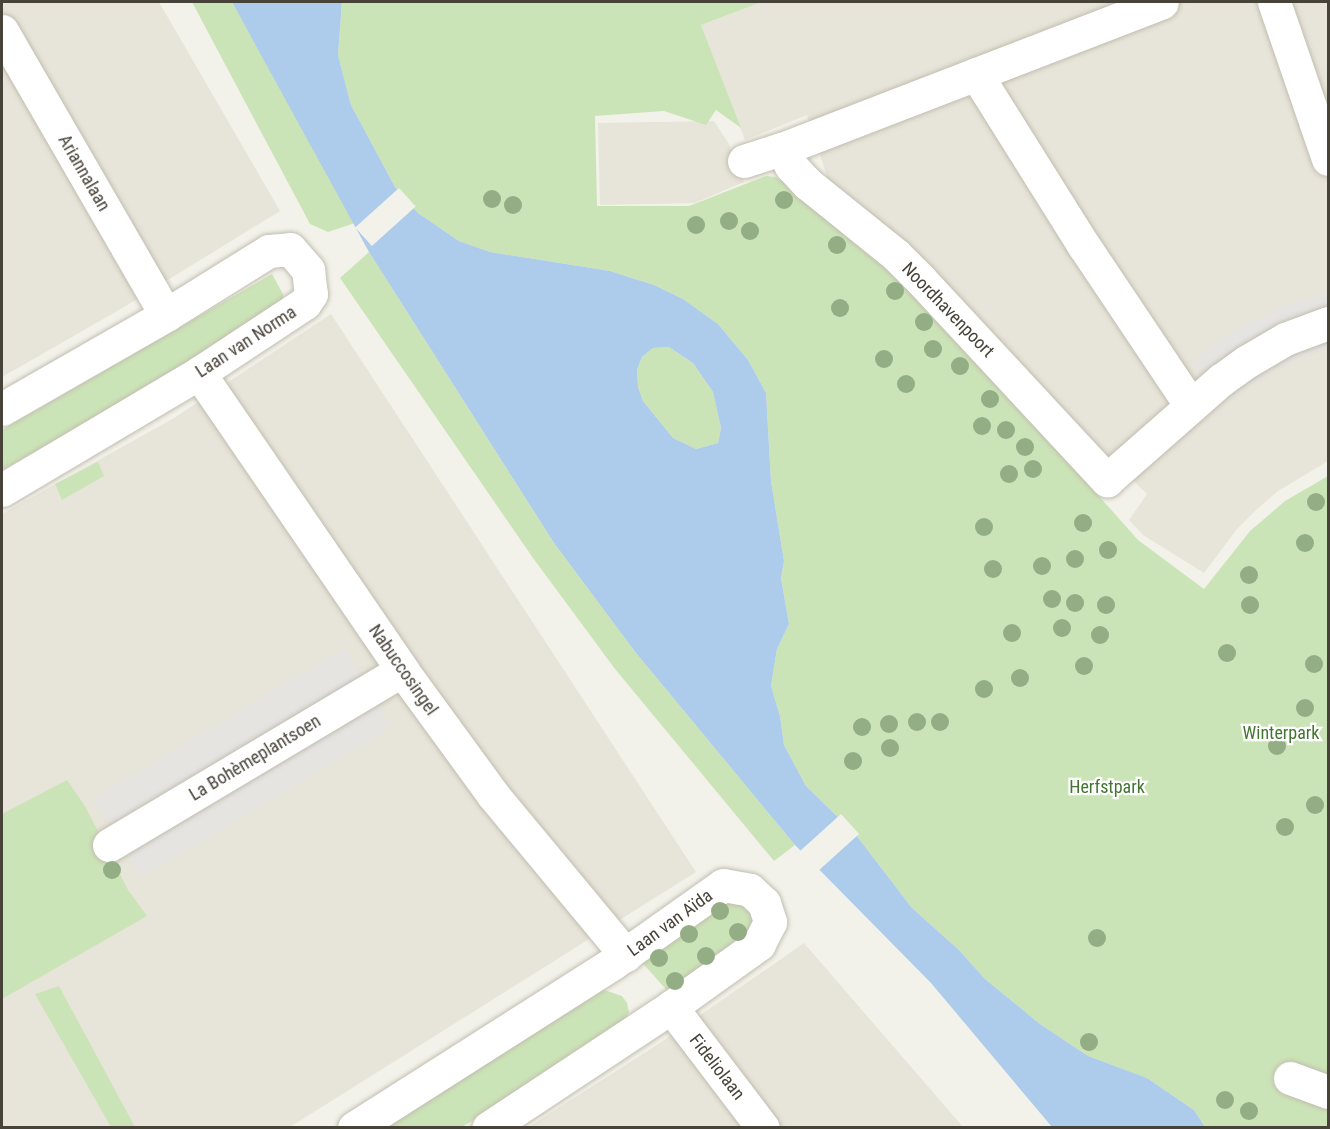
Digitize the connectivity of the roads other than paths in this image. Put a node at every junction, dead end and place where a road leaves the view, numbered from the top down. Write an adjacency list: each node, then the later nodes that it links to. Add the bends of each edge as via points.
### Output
1 (1162, 2): 4 (street)
2 (1274, 2): 6 (street)
3 (2, 31): 8 (street, Ariannalaan)
4 (976, 74): 5 (street); 11 (street)
5 (782, 149): 7 (street); 11 (street, Noordhavenpoort, via 808,184 920,279 1107,480)
6 (1329, 159)
7 (744, 161)
8 (166, 315): 10 (street, Laan van Norma, via 269,251 291,249 308,270 311,294 305,303); 12 (street, Laan van Norma)
9 (1329, 323): 11 (street, via 1264,350)
10 (199, 373): 13 (street, Laan van Norma); 14 (street, Nabuccosingel)
11 (1191, 406)
12 (2, 409)
13 (2, 490)
14 (402, 670): 15 (street, La Bohèmeplantsoen); 16 (street, Nabuccosingel, via 493,795)
15 (109, 845)
16 (626, 955): 17 (street, Laan van Aïda, via 723,885 750,890 764,903 770,922 759,944); 20 (street, Laan van Aïda)
17 (671, 1007): 21 (street, Laan van Aïda); 22 (street, Fideliolaan)
18 (1290, 1078): 19 (street)
19 (1329, 1092)
20 (354, 1128)
21 (488, 1128)
22 (763, 1128)

